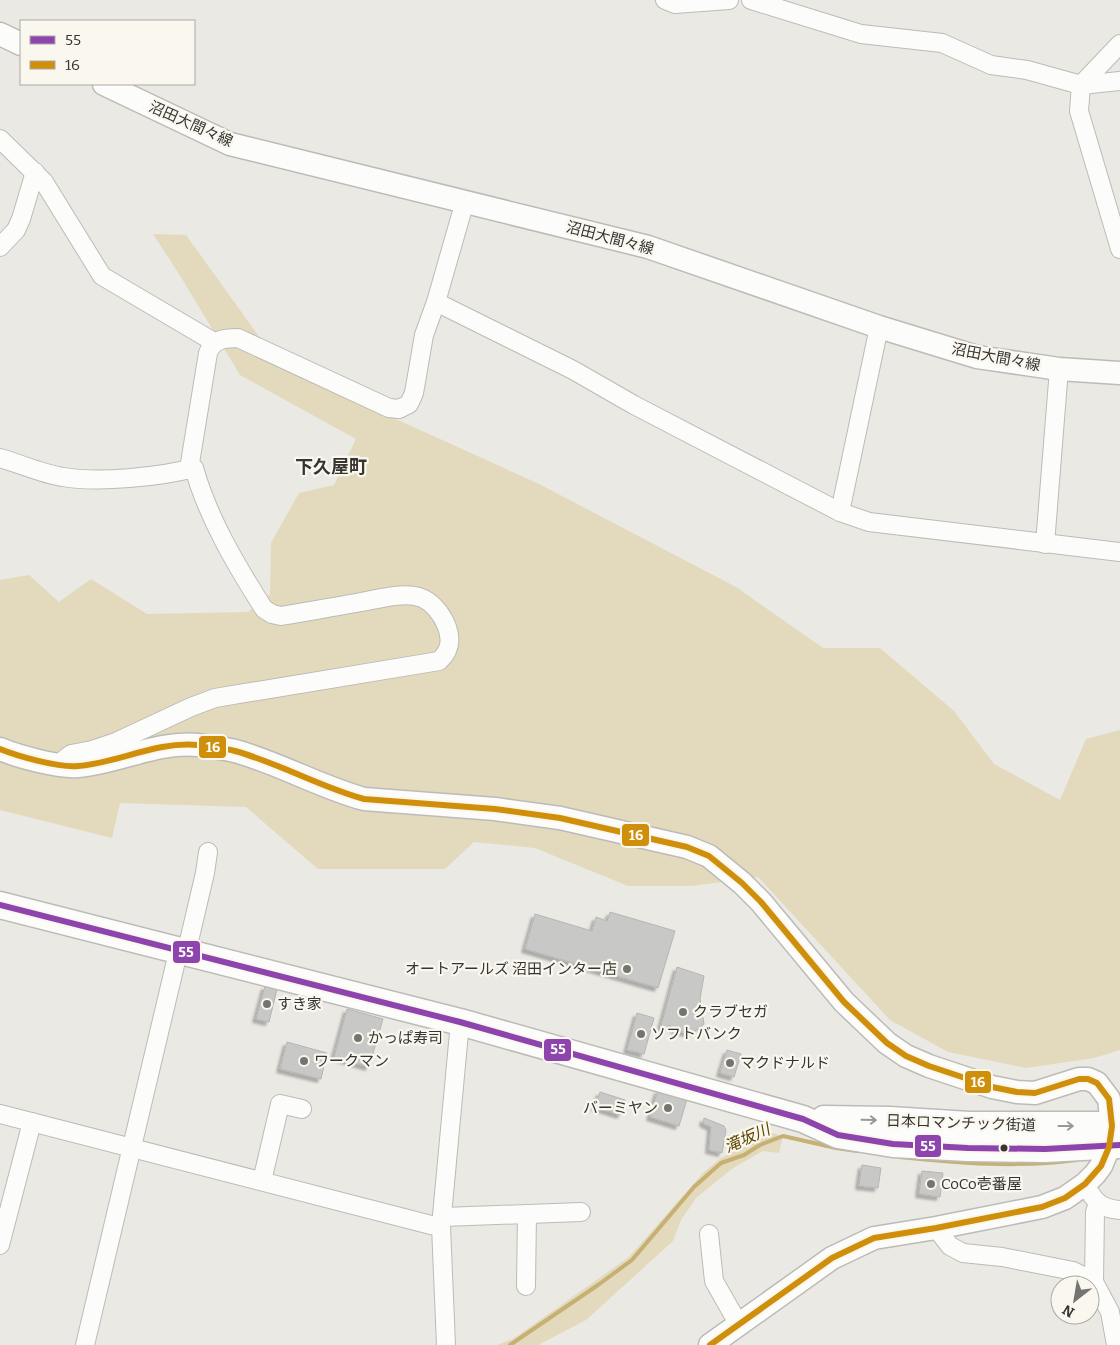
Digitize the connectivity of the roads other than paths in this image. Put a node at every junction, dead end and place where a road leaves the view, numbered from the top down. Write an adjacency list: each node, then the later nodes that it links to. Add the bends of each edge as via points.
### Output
1 (665, 0): 2 (street, via 675,4)
2 (730, 0)
3 (751, 0): 9 (street, via 861,34 942,43 991,65 1027,70)
4 (0, 34): 5 (main road)
5 (20, 44)
6 (1120, 44): 9 (street)
7 (1120, 81): 9 (street)
8 (106, 85): 12 (main road, 沼田大間々線, via 230,144)
9 (1081, 85): 14 (street, via 1080,111)
10 (0, 139): 11 (street)
11 (35, 172): 13 (street, via 16,230); 17 (street, via 102,276)
12 (465, 201): 15 (street); 16 (main road, 沼田大間々線, via 648,247)
13 (0, 246)
14 (1120, 249)
15 (436, 302): 17 (street, via 424,335 414,392 409,404 399,409 389,408 238,338); 22 (street, via 573,370)
16 (879, 327): 18 (main road, 沼田大間々線, via 976,356); 22 (street)
17 (214, 342): 21 (street, via 208,353)
18 (1059, 369): 19 (main road, 沼田大間々線); 23 (street)
19 (1120, 373)
20 (0, 458): 21 (street, via 61,477 84,480 153,476)
21 (189, 469): 26 (street, via 194,468 201,493 229,550 264,609 282,616 395,596 416,596 428,601 445,622 450,635 447,654 439,661 418,666 215,698 116,742 71,754)
22 (840, 512): 23 (street, via 869,522)
23 (1045, 544): 24 (street)
24 (1120, 552)
25 (0, 749): 26 (main road)
26 (58, 765): 34 (main road, via 76,767 166,746 195,745 234,750 364,799 495,809 560,818 687,847 709,856 742,883 844,1002 887,1044 929,1066 1017,1092 1034,1093 1088,1079 1097,1083 1109,1099)
27 (208, 852): 29 (street, via 189,941)
28 (0, 905): 29 (highway, 日本ロマンチック街道)
29 (182, 951): 30 (highway, 日本ロマンチック街道); 35 (street, via 176,961)
30 (460, 1022): 34 (highway, 日本ロマンチック街道, via 803,1120 838,1135 893,1144 1045,1149); 42 (street)
31 (302, 1109): 36 (street, via 280,1104)
32 (0, 1114): 33 (street)
33 (32, 1122): 35 (street); 45 (street)
34 (1115, 1136): 37 (main road, via 1101,1166)
35 (132, 1147): 36 (street); 52 (street)
36 (262, 1181): 42 (street, via 430,1225)
37 (1085, 1184): 38 (street); 43 (main road, via 1065,1198 1042,1207)
38 (1098, 1203): 39 (street); 47 (street, via 1095,1212)
39 (1120, 1210)
40 (580, 1212): 41 (street)
41 (527, 1214): 42 (street); 48 (street)
42 (442, 1221): 53 (street)
43 (936, 1228): 46 (street, via 950,1246 963,1253 1002,1257); 51 (main road, via 874,1238 832,1258)
44 (709, 1234): 51 (street, via 714,1281)
45 (0, 1245)
46 (1081, 1275)
47 (1094, 1275)
48 (526, 1286)
49 (1100, 1290): 50 (street)
50 (1115, 1311): 54 (street)
51 (728, 1337)
52 (85, 1345)
53 (446, 1345)
54 (1116, 1345)

